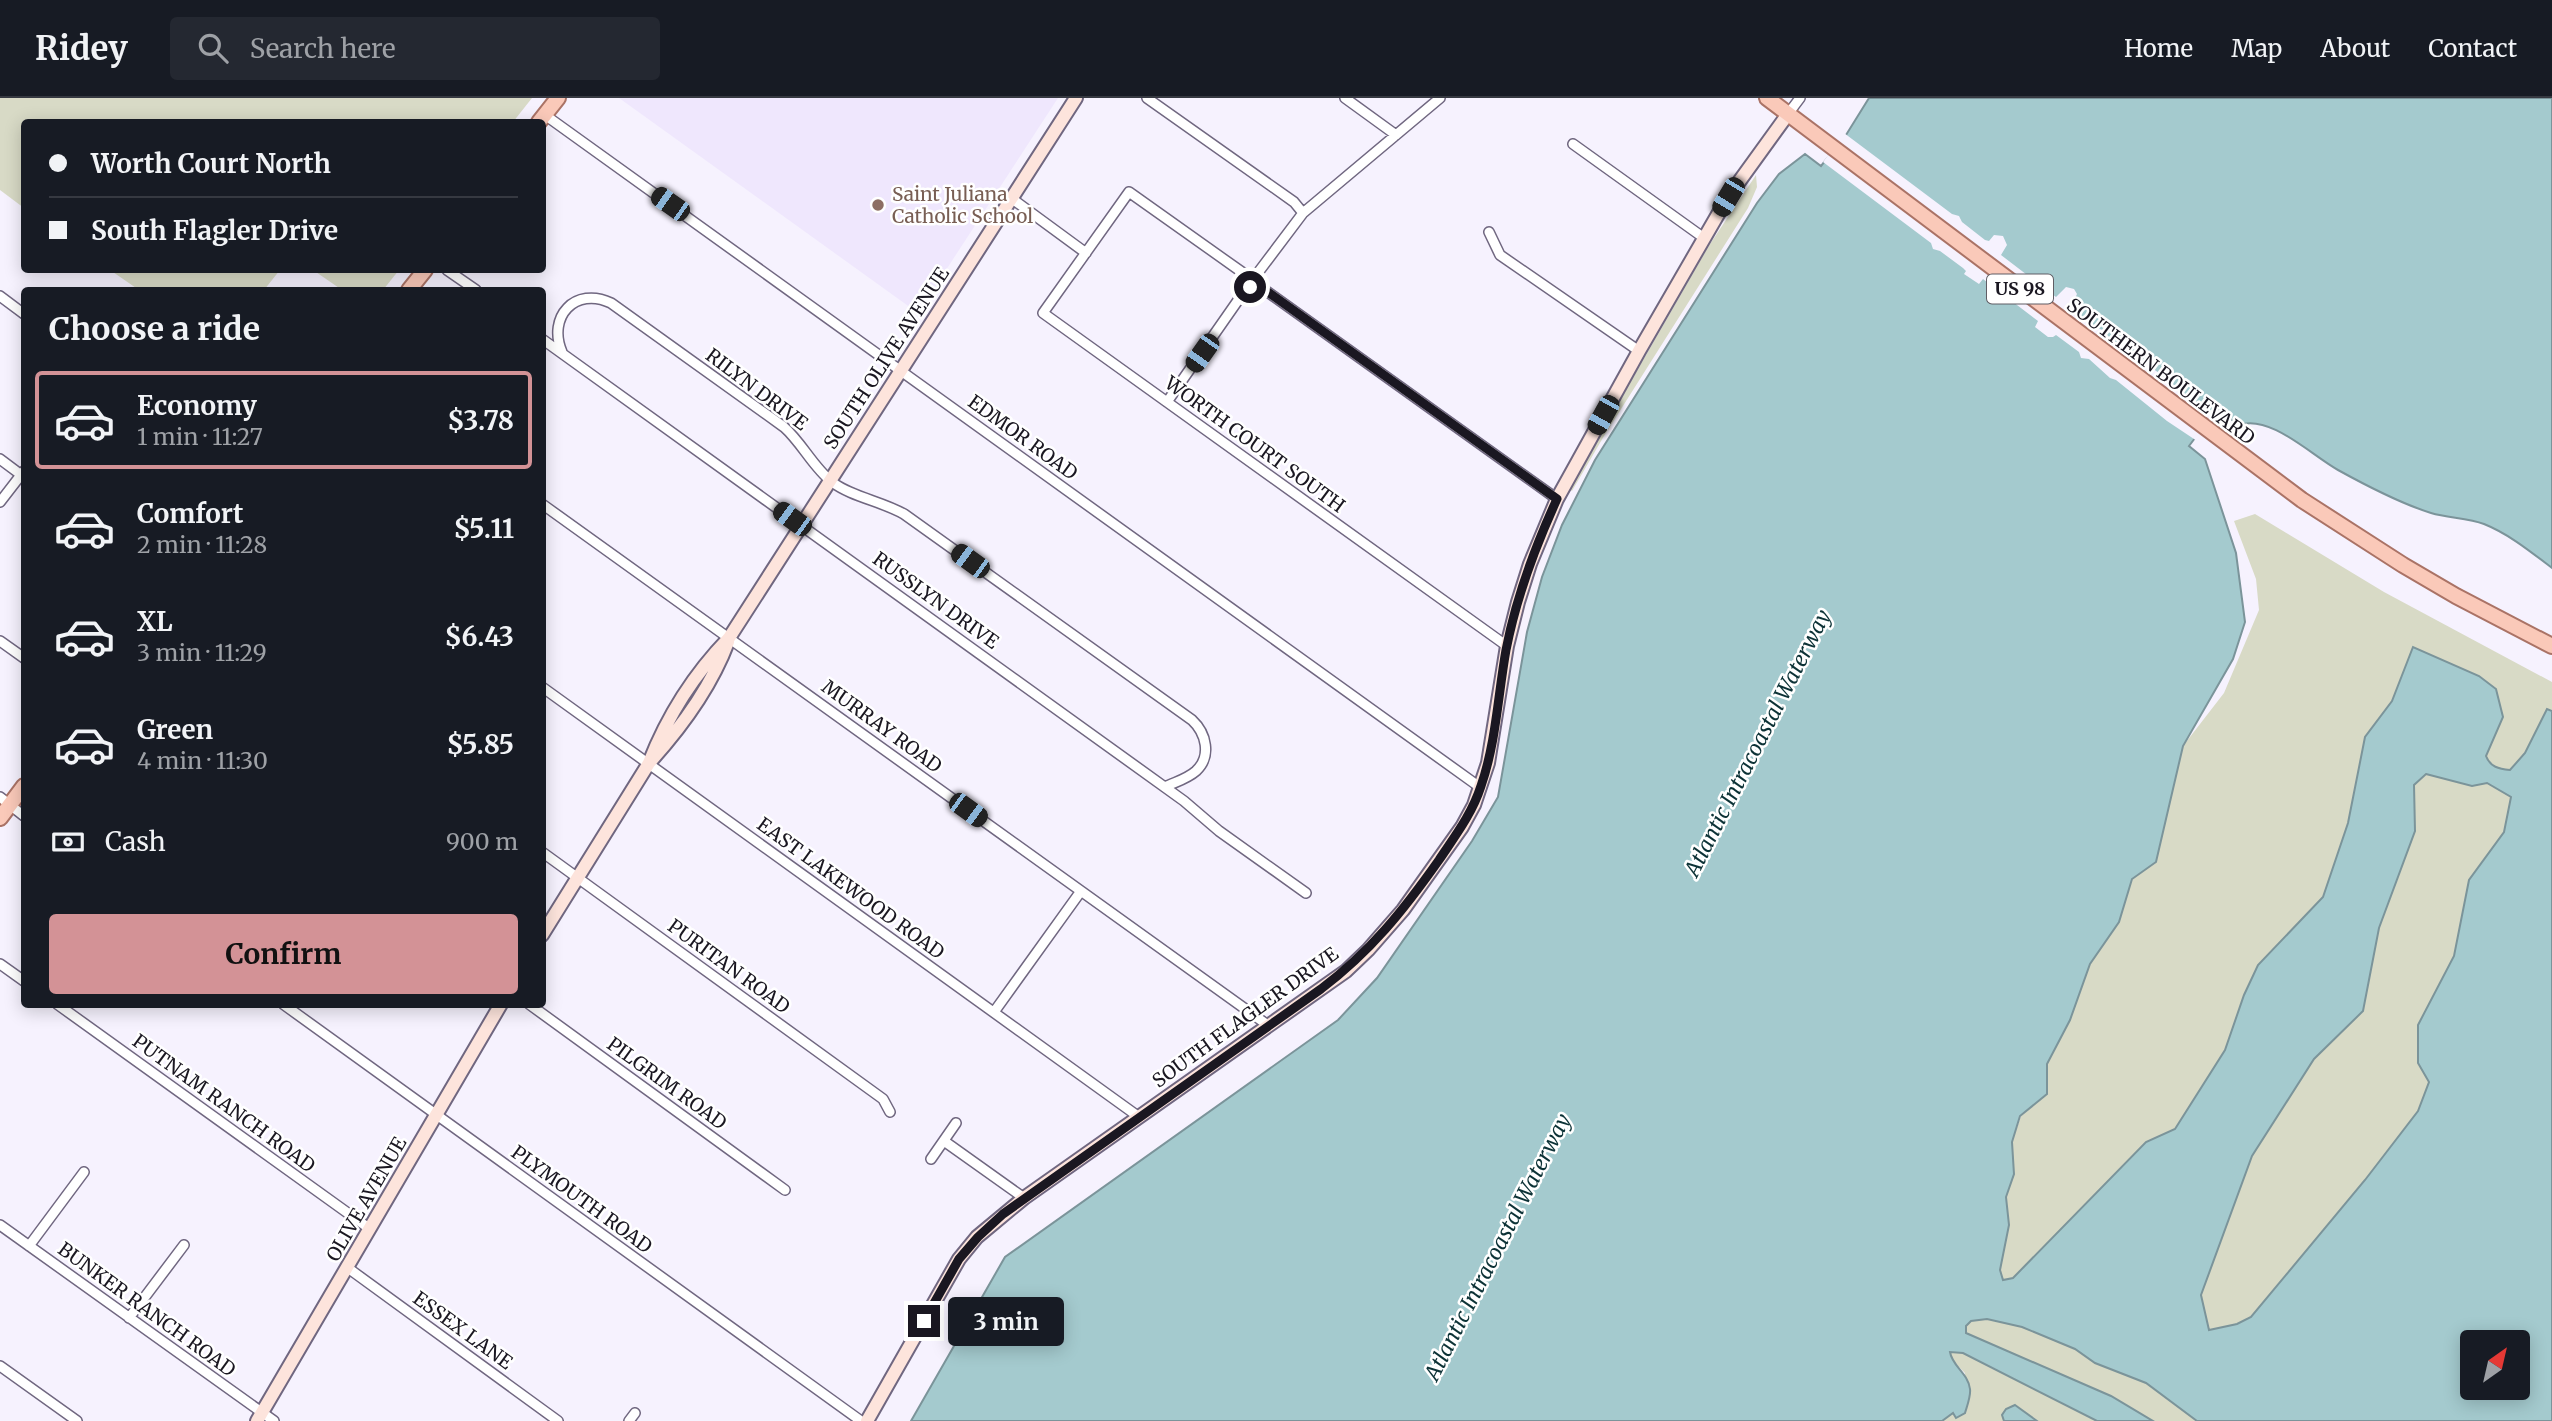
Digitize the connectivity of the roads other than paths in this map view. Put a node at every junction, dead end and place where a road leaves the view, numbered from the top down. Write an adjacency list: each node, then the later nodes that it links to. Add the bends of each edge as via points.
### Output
1 (558, 98): 9 (main road)
2 (1076, 98): 13 (street, SOUTH OLIVE AVENUE)
3 (1147, 98): 14 (street)
4 (1345, 98): 11 (street)
5 (1440, 98): 11 (street)
6 (1767, 98): 8 (main road, SOUTHERN BOULEVARD / US 98)
7 (1800, 98): 8 (street, SOUTH FLAGLER DRIVE)
8 (1788, 114): 16 (street, SOUTH FLAGLER DRIVE); 42 (main road, SOUTHERN BOULEVARD / US 98, via 2269,477 2387,556)
9 (542, 119)
10 (546, 122): 29 (street, EDMOR ROAD)
11 (1396, 135): 14 (street)
12 (1573, 144): 16 (street)
13 (1011, 198): 17 (street); 29 (street, SOUTH OLIVE AVENUE)
14 (1303, 212): 20 (street)
15 (1489, 232): 27 (street, via 1500,255)
16 (1704, 238): 27 (street, SOUTH FLAGLER DRIVE)
17 (1086, 253): 20 (street, via 1129,192); 30 (street, WORTH COURT SOUTH, via 1043,313)
18 (423, 273): 22 (main road)
19 (451, 273): 23 (street)
20 (1252, 275): 21 (street, via 1259,278)
21 (1253, 286): 30 (street); 35 (street)
22 (411, 287)
23 (472, 287)
24 (0, 296): 25 (street)
25 (21, 312)
26 (546, 343): 28 (street, RUSSLYN DRIVE)
27 (1639, 351): 35 (street, SOUTH FLAGLER DRIVE)
28 (562, 354): 34 (street, RILYN DRIVE, via 556,332 566,310 587,298 611,303 784,427); 38 (street, RUSSLYN DRIVE)
29 (901, 370): 34 (street, SOUTH OLIVE AVENUE); 48 (street, EDMOR ROAD)
30 (1167, 402): 41 (street, WORTH COURT SOUTH)
31 (0, 459): 32 (street)
32 (21, 473)
33 (21, 476): 36 (street)
34 (830, 481): 38 (street, SOUTH OLIVE AVENUE); 46 (street, RILYN DRIVE, via 904,514 1192,720 1205,740 1202,763)
35 (1557, 499): 41 (street, SOUTH FLAGLER DRIVE, via 1530,564)
36 (0, 502)
37 (546, 507): 39 (street, MURRAY ROAD)
38 (802, 526): 39 (street, SOUTH OLIVE AVENUE); 46 (street, RUSSLYN DRIVE)
39 (729, 638): 45 (street, via 719,667 671,739); 54 (street, MURRAY ROAD)
40 (0, 641): 43 (street)
41 (1507, 646): 48 (street, SOUTH FLAGLER DRIVE)
42 (2552, 646)
43 (21, 657)
44 (546, 690): 45 (street, EAST LAKEWOOD ROAD)
45 (649, 763): 53 (street); 63 (street, EAST LAKEWOOD ROAD)
46 (1165, 787): 55 (street, RUSSLYN DRIVE)
47 (21, 788): 49 (main road)
48 (1481, 788): 64 (street, SOUTH FLAGLER DRIVE, via 1462,827 1389,928 1346,971)
49 (5, 801): 50 (street); 51 (main road)
50 (21, 814)
51 (0, 818)
52 (546, 855): 53 (street, PURITAN ROAD)
53 (577, 877): 56 (street); 65 (street, PURITAN ROAD, via 883,1099)
54 (1081, 891): 63 (street); 64 (street, MURRAY ROAD)
55 (1306, 893)
56 (546, 928)
57 (0, 964): 58 (street)
58 (21, 979)
59 (63, 1008): 75 (street, PUTNAM RANCH ROAD)
60 (289, 1008): 66 (street, PLYMOUTH ROAD)
61 (499, 1008): 66 (street, OLIVE AVENUE)
62 (534, 1008): 72 (street, PILGRIM ROAD)
63 (994, 1012): 67 (street, EAST LAKEWOOD ROAD)
64 (1269, 1026): 67 (street, SOUTH FLAGLER DRIVE)
65 (890, 1112)
66 (437, 1115): 75 (street, OLIVE AVENUE); 84 (street, PLYMOUTH ROAD)
67 (1139, 1117): 73 (street, SOUTH FLAGLER DRIVE)
68 (956, 1123): 69 (street)
69 (944, 1141): 70 (street); 73 (street)
70 (931, 1159)
71 (84, 1172): 77 (street)
72 (785, 1190)
73 (1024, 1198): 84 (street, SOUTH FLAGLER DRIVE, via 959,1259)
74 (0, 1225): 77 (street, BUNKER RANCH ROAD)
75 (370, 1229): 78 (street, OLIVE AVENUE)
76 (184, 1245): 79 (street)
77 (29, 1246): 79 (street, BUNKER RANCH ROAD)
78 (348, 1268): 81 (street, OLIVE AVENUE); 83 (street, ESSEX LANE)
79 (129, 1318): 81 (street, BUNKER RANCH ROAD)
80 (0, 1366): 82 (street)
81 (264, 1419)
82 (77, 1421)
83 (558, 1421)
84 (864, 1421)

